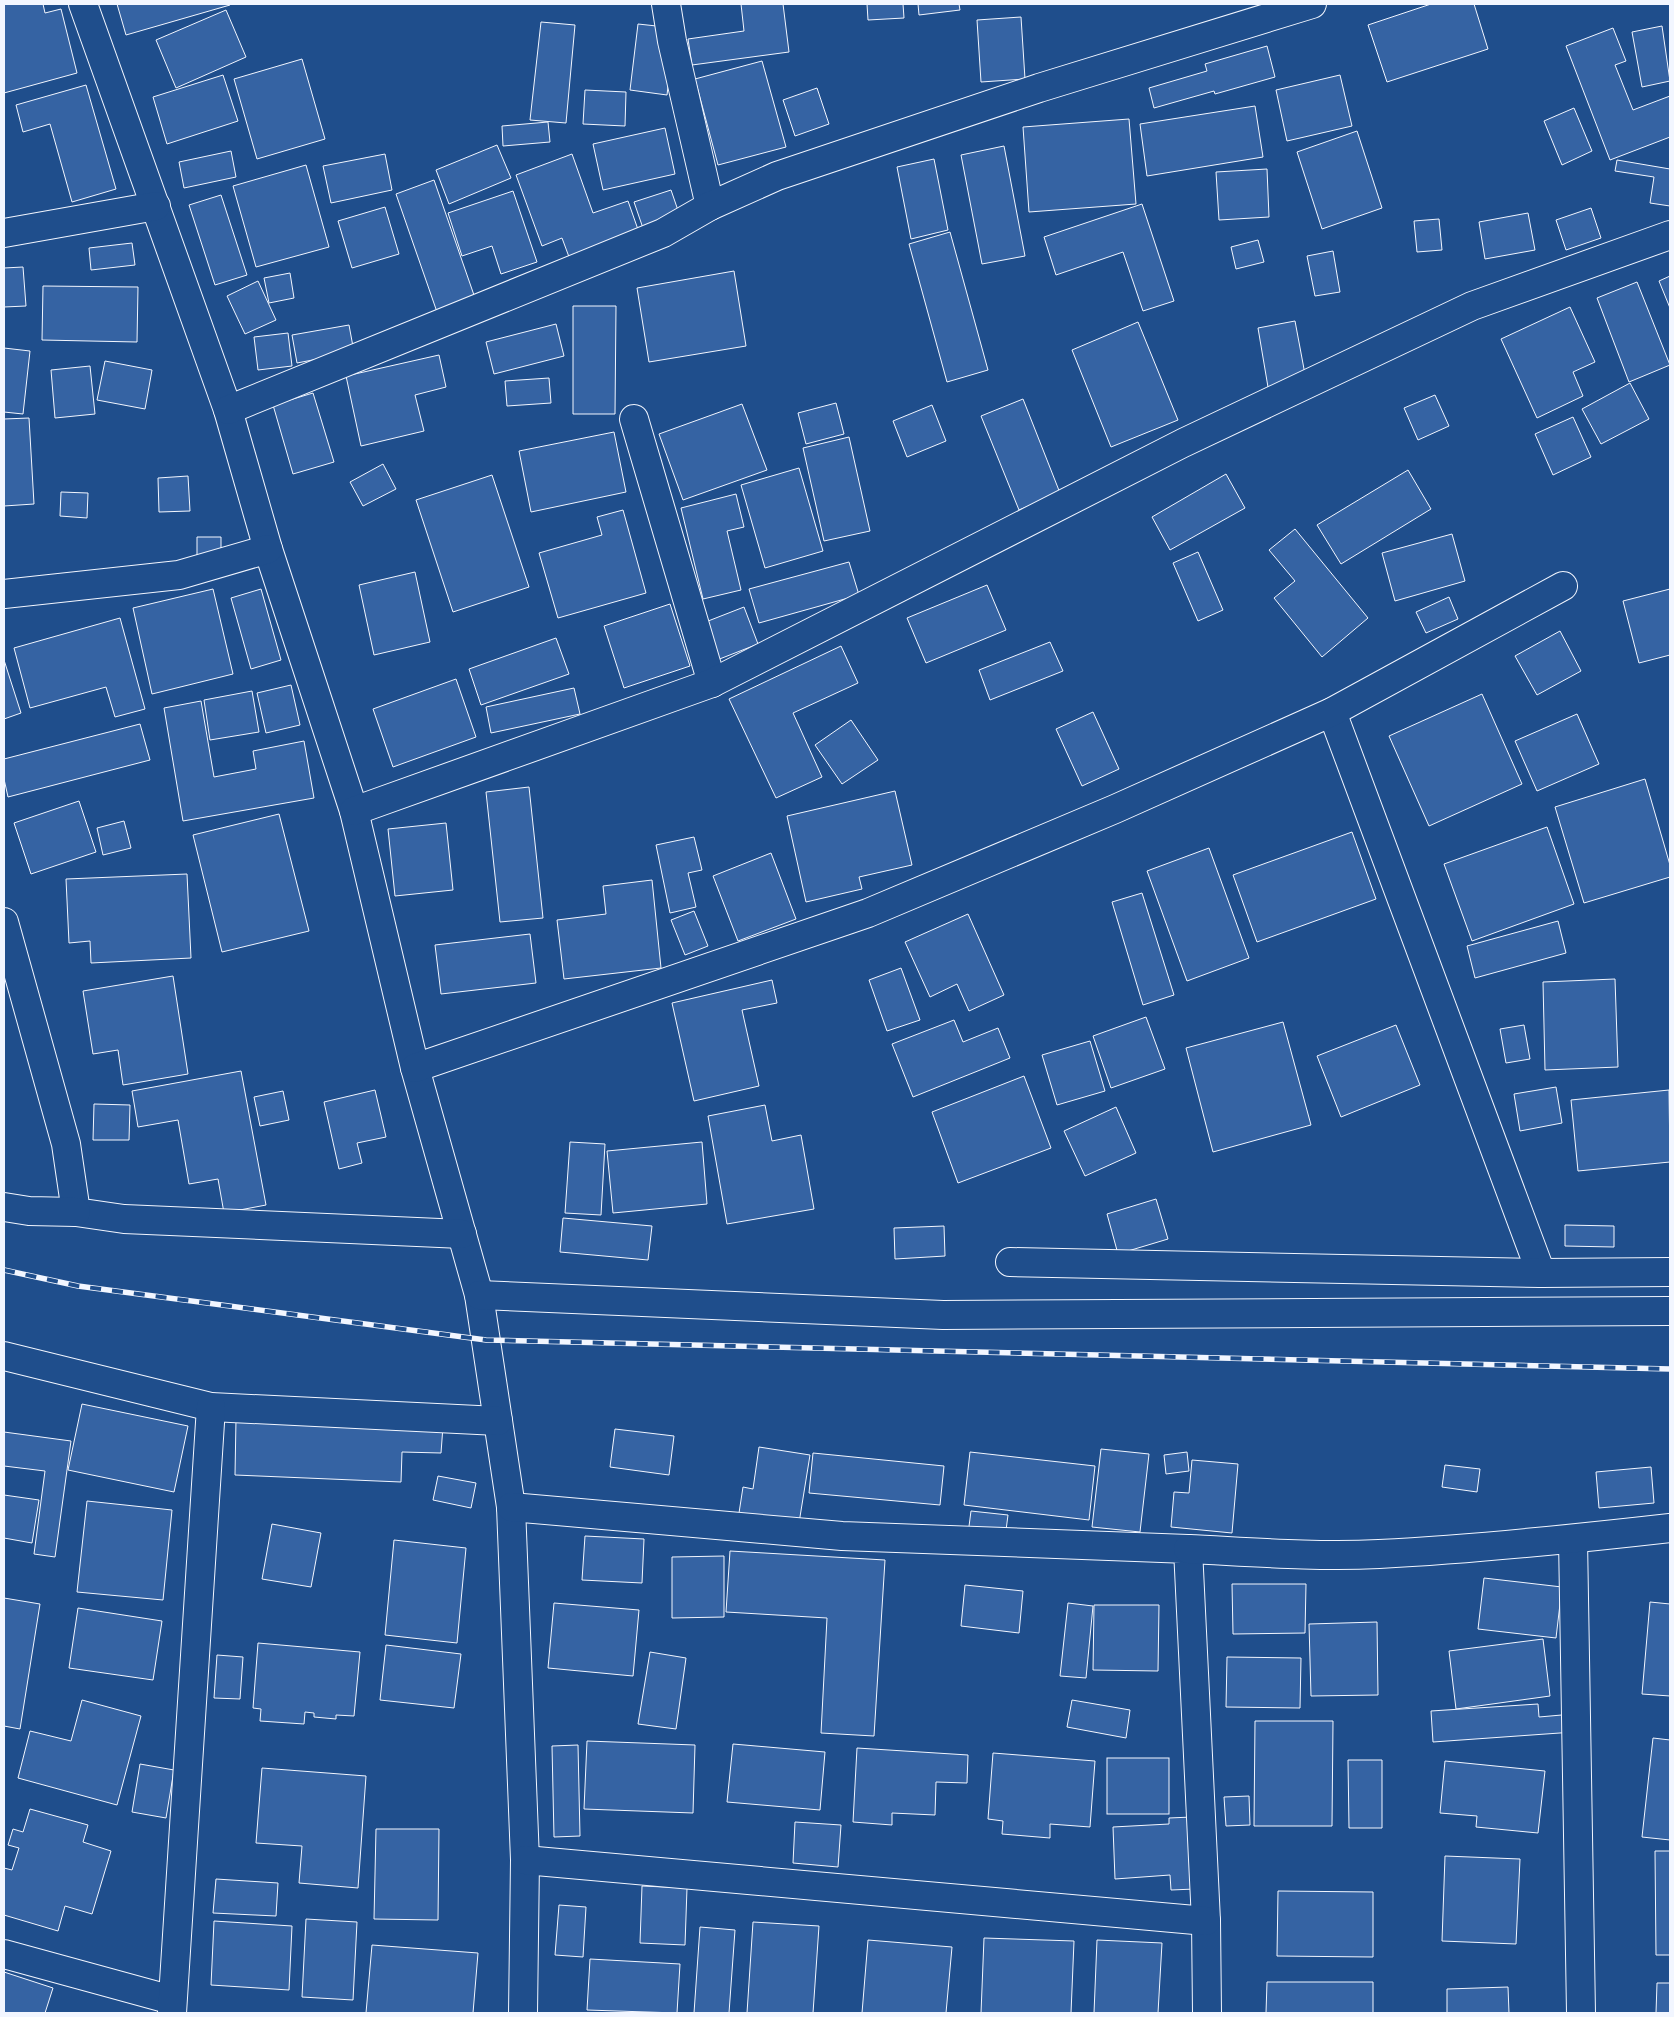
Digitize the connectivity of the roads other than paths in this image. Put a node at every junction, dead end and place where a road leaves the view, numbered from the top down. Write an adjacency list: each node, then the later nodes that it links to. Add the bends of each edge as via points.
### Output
1 (83, 4): 4 (street)
2 (666, 4): 5 (street)
3 (1312, 4): 5 (street, via 1039,88 777,176)
4 (156, 206): 6 (street); 8 (street)
5 (710, 206): 8 (street, via 663,233)
6 (4, 233)
7 (1670, 235): 13 (street, via 1463,311 1183,443)
8 (228, 410): 10 (street)
9 (634, 419): 13 (street)
10 (268, 549): 12 (street, via 179,575); 15 (street)
11 (1564, 586): 14 (street)
12 (4, 594)
13 (712, 682): 15 (street)
14 (1332, 712): 17 (street, via 1115,810 868,913); 23 (street)
15 (354, 811): 17 (street)
16 (4, 922): 19 (street, via 66,1144)
17 (415, 1068): 20 (street)
18 (4, 1207): 19 (street)
19 (76, 1212): 20 (street, via 124,1219)
20 (462, 1234): 24 (street)
21 (1010, 1262): 23 (street)
22 (1670, 1272): 23 (street)
23 (1541, 1273)
24 (479, 1295): 25 (street, via 943,1315); 28 (street)
25 (1670, 1311)
26 (4, 1356): 27 (street)
27 (211, 1407): 28 (street); 36 (street)
28 (498, 1421): 29 (street)
29 (511, 1507): 32 (street, via 842,1536); 33 (street)
30 (1670, 1528): 31 (street)
31 (1573, 1539): 32 (street, via 1378,1554); 39 (street)
32 (1188, 1550): 34 (street)
33 (525, 1860): 34 (street); 37 (street)
34 (1206, 1921): 38 (street)
35 (4, 1954): 36 (street)
36 (172, 2007)
37 (523, 2013)
38 (1208, 2013)
39 (1581, 2013)

